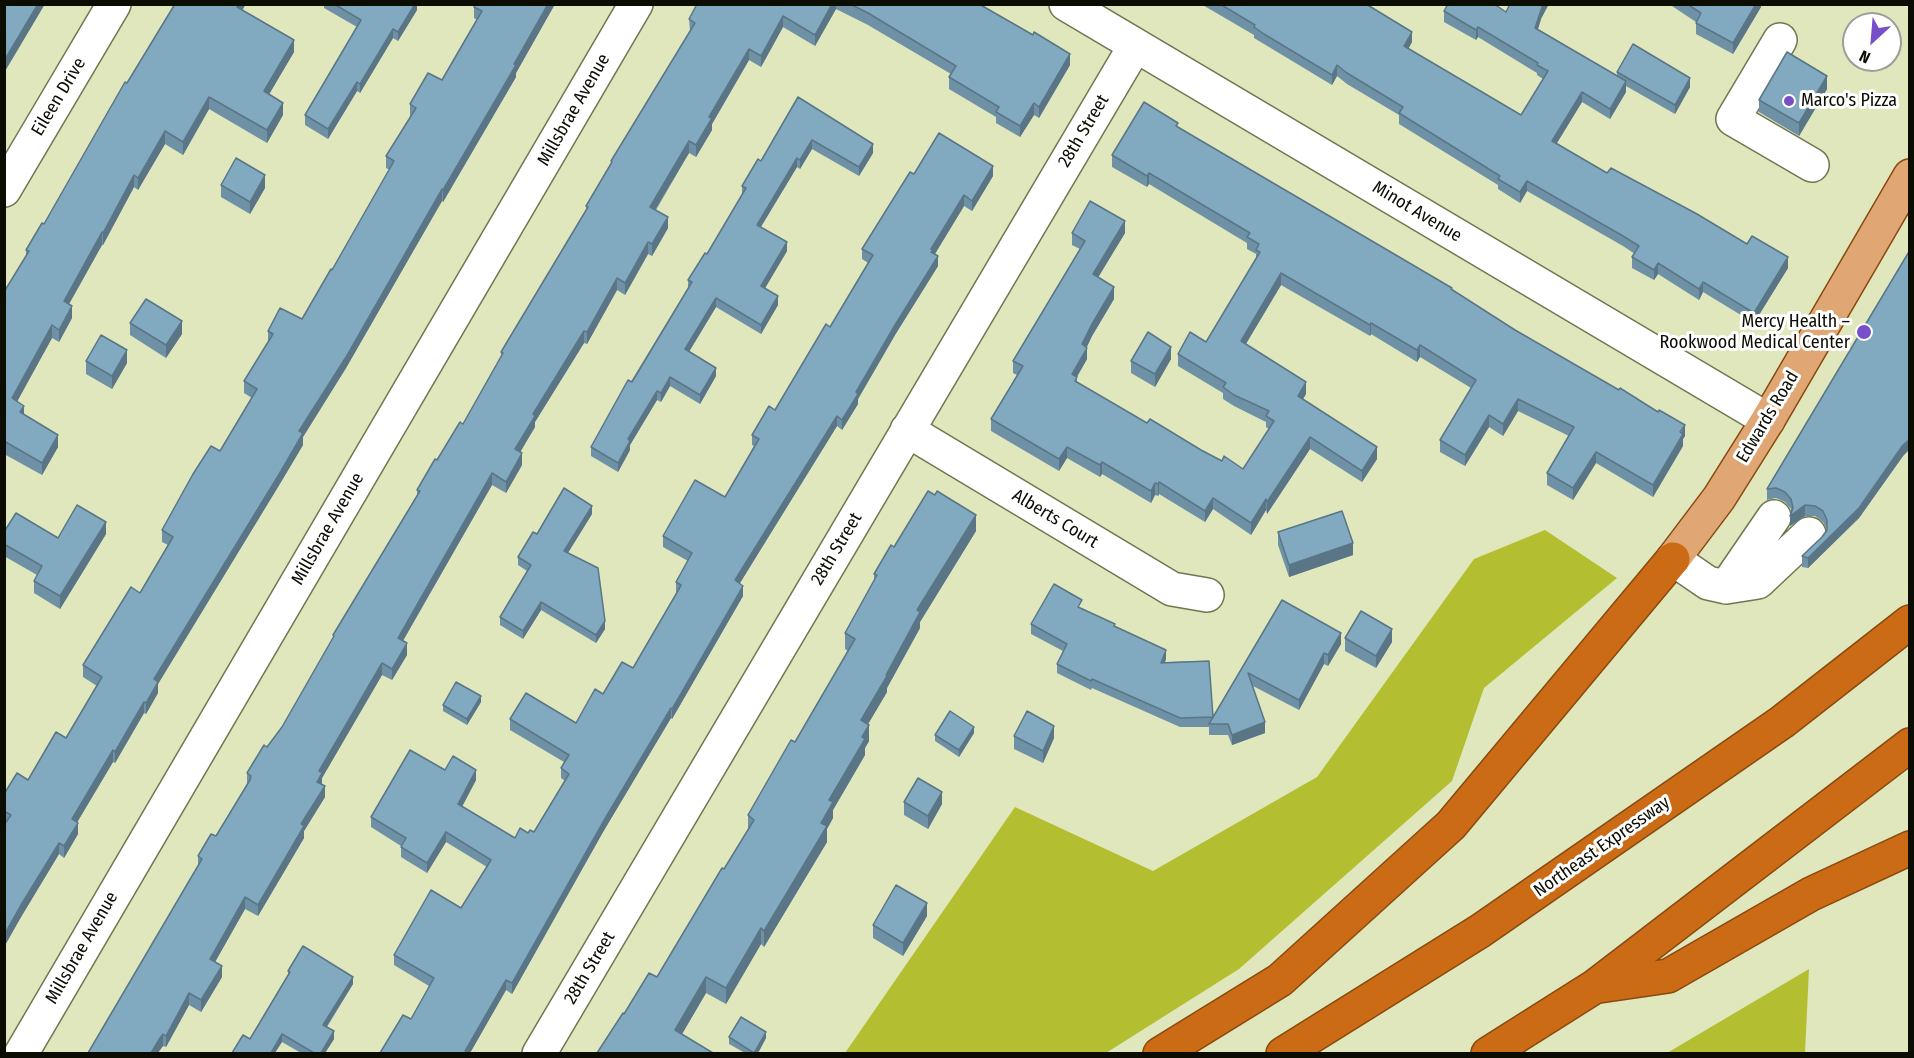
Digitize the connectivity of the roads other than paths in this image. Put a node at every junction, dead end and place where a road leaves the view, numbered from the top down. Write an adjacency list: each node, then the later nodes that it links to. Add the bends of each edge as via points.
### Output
1 (114, 4): 8 (street, Eileen Drive)
2 (636, 4): 20 (street, Millsbrae Avenue)
3 (1066, 4): 5 (street, Minot Avenue)
4 (1780, 40): 6 (street, via 1733,119)
5 (1135, 46): 9 (street, Minot Avenue); 10 (street, 28th Street)
6 (1812, 165)
7 (1910, 176): 9 (main road, Edwards Road)
8 (4, 190)
9 (1768, 420): 13 (main road, Edwards Road, via 1719,498)
10 (907, 430): 15 (street, Alberts Court, via 1172,589); 21 (street, 28th Street)
11 (1774, 517): 14 (street)
12 (1809, 534): 14 (street, via 1758,582)
13 (1673, 559): 14 (street, via 1708,583); 22 (highway, via 1451,825 1280,980)
14 (1726, 586)
15 (1208, 595)
16 (1910, 622): 23 (highway, Northeast Expressway, via 1782,722 1480,932)
17 (1910, 745): 19 (highway)
18 (1910, 848): 19 (highway, via 1811,894 1668,976)
19 (1594, 987): 24 (highway)
20 (21, 1053)
21 (539, 1053)
22 (1161, 1053)
23 (1283, 1053)
24 (1488, 1053)

